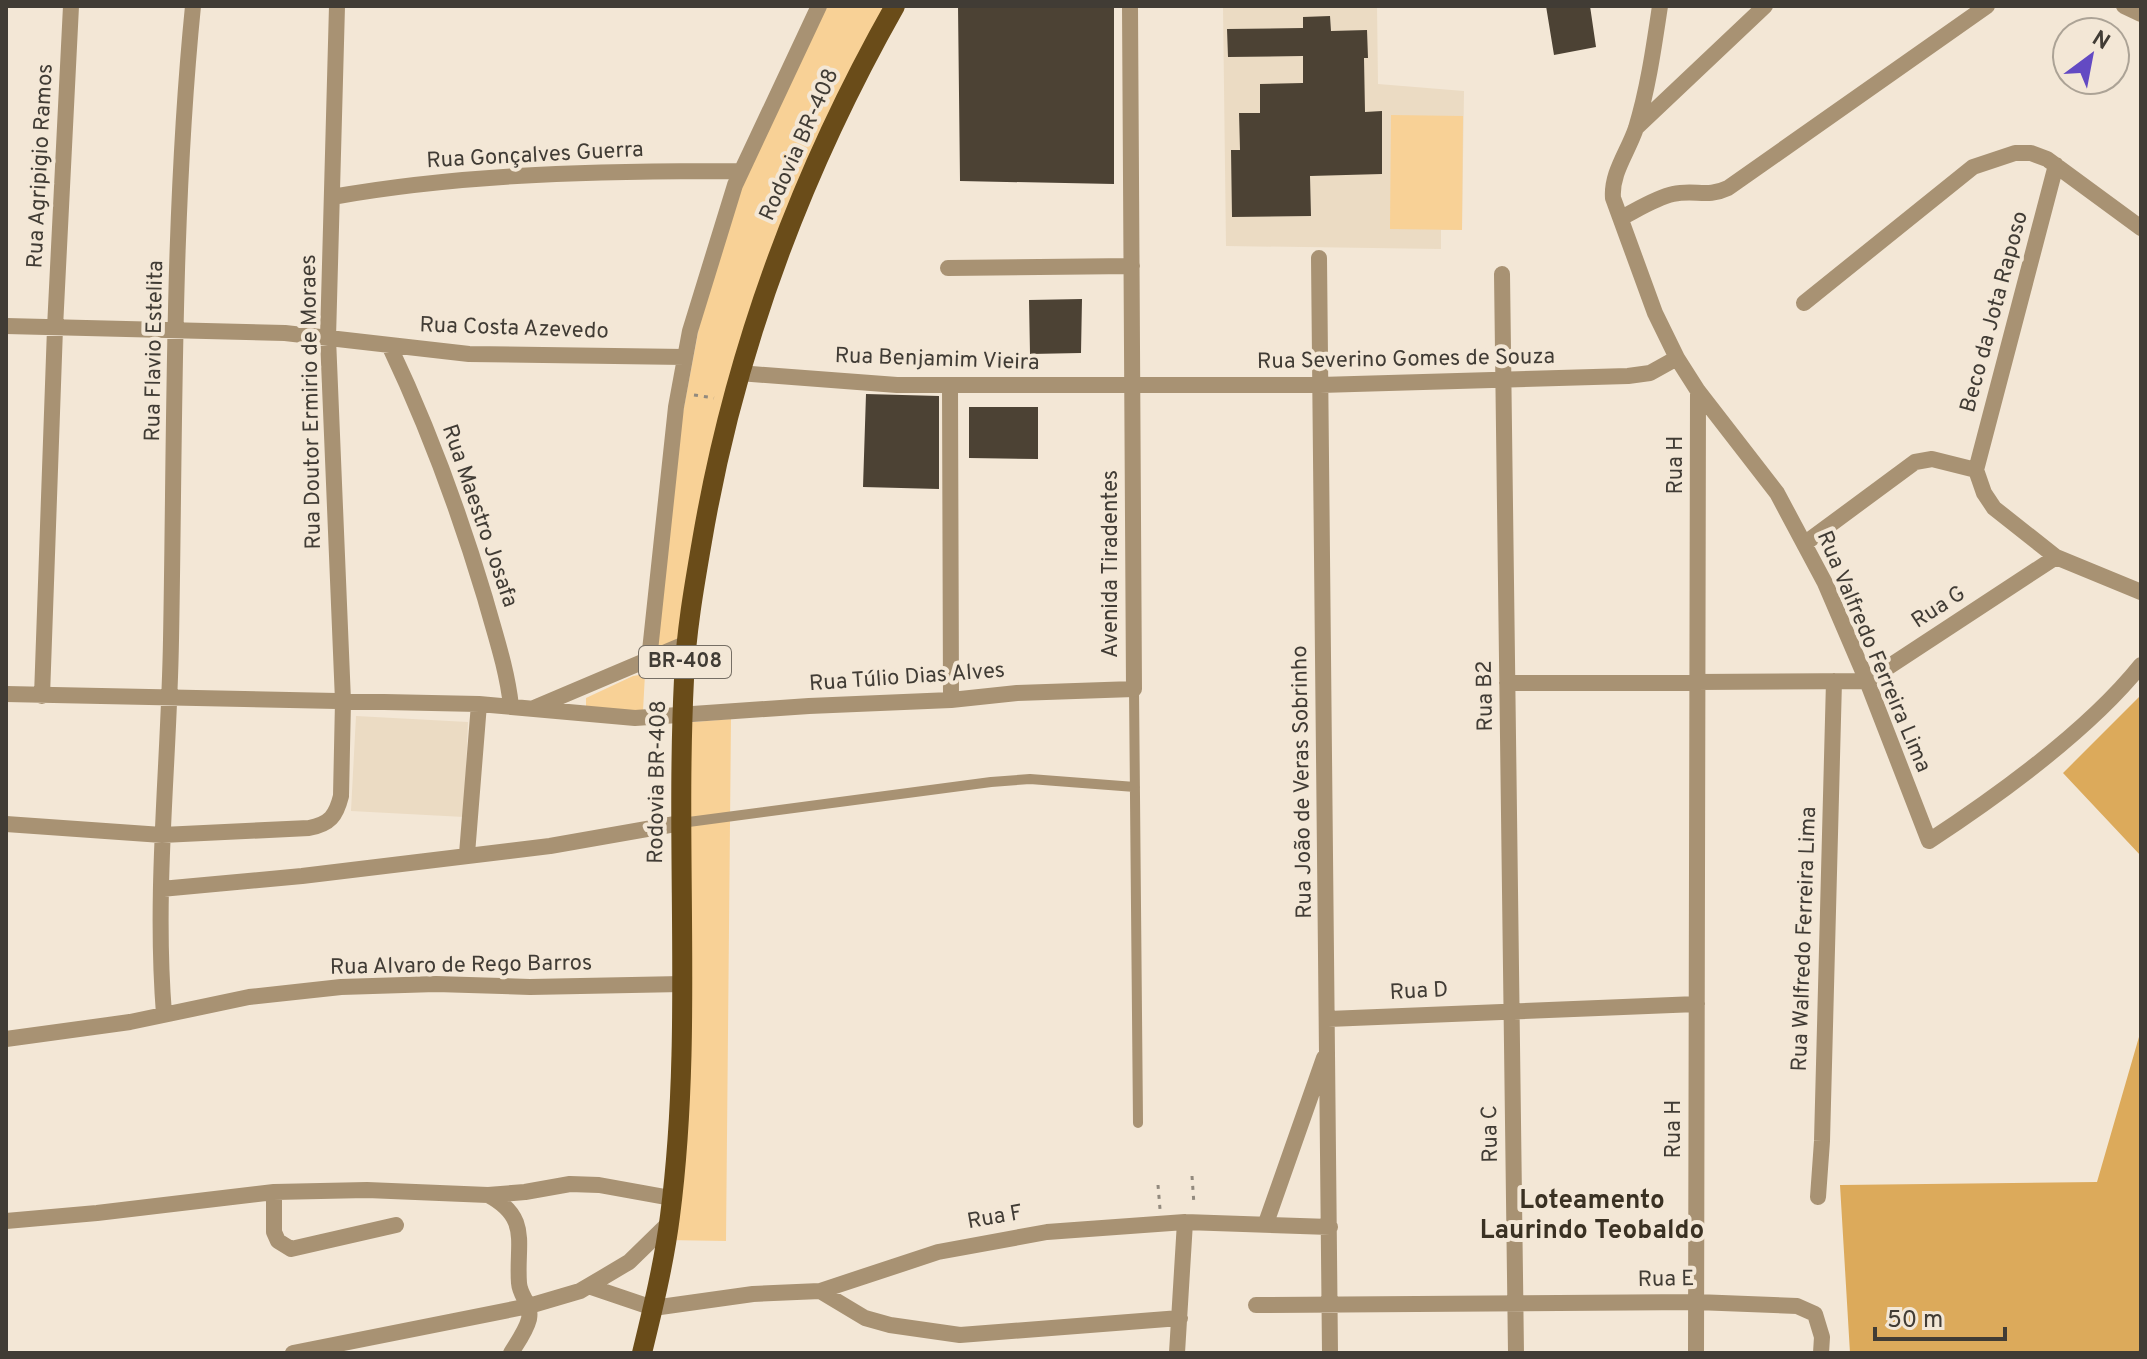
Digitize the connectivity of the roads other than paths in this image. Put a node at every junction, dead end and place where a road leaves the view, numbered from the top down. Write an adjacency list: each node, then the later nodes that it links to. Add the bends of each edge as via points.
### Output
1 (71, 6): 24 (street, Rua Agripigio Ramos)
2 (193, 6): 25 (street, Rua Flavio Estelita, via 182,144)
3 (337, 6): 15 (street, Rua Doutor Ermirio de Moraes)
4 (819, 6): 14 (street)
5 (895, 6): 30 (main road, Rodovia BR-408 / BR-408, via 810,176)
6 (1130, 6): 19 (street, Avenida Tiradentes)
7 (1660, 6): 12 (street, Rua Valfredo Ferreira Lima)
8 (1765, 6): 12 (street)
9 (1987, 6): 16 (street, via 1728,188 1713,195 1669,194)
10 (2124, 6): 11 (street)
11 (2141, 14)
12 (1636, 128): 16 (street, Rua Valfredo Ferreira Lima, via 1612,187)
13 (2056, 165): 17 (street); 22 (street, via 2031,153 2015,153 1973,167); 36 (street, Beco da Jota Raposo)
14 (741, 171): 15 (street, Rua Gonçalves Guerra, via 524,175 401,185); 28 (street)
15 (332, 197): 26 (street, Rua Doutor Ermirio de Moraes)
16 (1621, 218): 29 (street, Rua Valfredo Ferreira Lima)
17 (2141, 228)
18 (1319, 258): 34 (street, Rua João de Veras Sobrinho)
19 (1132, 266): 20 (street); 33 (street, Avenida Tiradentes)
20 (948, 268)
21 (1502, 274): 31 (street, Rua B2)
22 (1804, 303)
23 (6, 326): 24 (street, Rua Costa Azevedo)
24 (55, 328): 25 (street, Rua Costa Azevedo); 49 (street, Rua Agripigio Ramos)
25 (177, 332): 26 (street, Rua Costa Azevedo); 50 (street, Rua Flavio Estelita)
26 (328, 338): 27 (street, Rua Costa Azevedo); 52 (street, Rua Doutor Ermirio de Moraes)
27 (389, 345): 28 (street, Rua Costa Azevedo, via 469,354); 54 (street, Rua Maestro Josafa, via 450,490 504,662)
28 (685, 357): 41 (street)
29 (1677, 358): 31 (street, Rua Severino Gomes de Souza, via 1650,373 1628,376); 35 (street, Rua Valfredo Ferreira Lima)
30 (739, 373): 32 (street, Rua Benjamim Vieira); 40 (main road, Rodovia BR-408 / BR-408, via 713,477)
31 (1504, 381): 34 (street, Rua Severino Gomes de Souza); 45 (street, Rua B2)
32 (950, 385): 33 (street, Rua Benjamim Vieira); 51 (street)
33 (1133, 385): 34 (street, Rua Severino Gomes de Souza); 47 (street, Avenida Tiradentes)
34 (1320, 385): 67 (street, Rua João de Veras Sobrinho)
35 (1698, 391): 37 (street, Rua Valfredo Ferreira Lima, via 1777,493); 46 (street, Rua H)
36 (1976, 470): 37 (street, via 1932,459 1915,462); 38 (street, via 1994,508)
37 (1804, 544): 44 (street, Rua Valfredo Ferreira Lima)
38 (2056, 557): 39 (street); 44 (street, Rua G)
39 (2141, 592)
40 (687, 643): 41 (street); 56 (main road, Rodovia BR-408 / BR-408)
41 (649, 660): 55 (street)
42 (2141, 665): 44 (street, Rua Valfredo Ferreira Lima, via 2068,736 1929,841)
43 (1834, 681): 44 (street); 46 (street); 73 (street, Rua Walfredo Ferreira Lima)
44 (1867, 681)
45 (1507, 683): 46 (street); 65 (street, Rua B2)
46 (1697, 684): 64 (street)
47 (1134, 689): 51 (street, Rua Túlio Dias Alves); 57 (lane, Avenida Tiradentes)
48 (6, 694): 49 (street)
49 (42, 696): 50 (street)
50 (170, 698): 52 (street); 60 (street, Rua Flavio Estelita)
51 (951, 700): 56 (street, Rua Túlio Dias Alves)
52 (343, 701): 53 (street); 60 (street, Rua Doutor Ermirio de Moraes, via 341,796 332,820 309,828)
53 (479, 704): 54 (street); 61 (street)
54 (511, 706): 55 (street)
55 (531, 709): 56 (street, via 635,718)
56 (682, 714): 58 (main road, Rodovia BR-408 / BR-408)
57 (1135, 787): 58 (lane, via 1030,779 991,782); 70 (lane, Avenida Tiradentes)
58 (681, 823): 61 (street); 63 (main road, Rodovia BR-408 / BR-408)
59 (6, 824): 60 (street)
60 (162, 835): 62 (street, Rua Flavio Estelita)
61 (467, 854): 62 (street)
62 (161, 889): 66 (street, Rua Flavio Estelita)
63 (682, 984): 66 (street, Rua Alvaro de Rego Barros, via 341,987); 74 (main road, Rodovia BR-408 / BR-408)
64 (1697, 1004): 65 (street, Rua D); 83 (street, Rua H)
65 (1512, 1010): 67 (street, Rua D); 86 (street, Rua C)
66 (164, 1014): 68 (street, Rua Alvaro de Rego Barros)
67 (1328, 1019): 69 (street, Rua João de Veras Sobrinho)
68 (6, 1039)
69 (1328, 1048): 78 (street); 80 (street, Rua João de Veras Sobrinho)
70 (1138, 1123)
71 (274, 1192): 72 (street); 75 (street); 79 (street, via 274,1232 291,1249)
72 (488, 1195): 74 (street, via 570,1184); 87 (street, via 516,1220 519,1285)
73 (1818, 1197)
74 (671, 1198): 77 (main road, Rodovia BR-408 / BR-408)
75 (6, 1221)
76 (1185, 1222): 78 (street, Rua F); 82 (street, Rua F, via 1047,1232 973,1244); 89 (street)
77 (669, 1223): 81 (street, via 629,1262); 88 (main road, Rodovia BR-408 / BR-408)
78 (1266, 1223): 80 (street, Rua F)
79 (396, 1225)
80 (1330, 1227): 85 (street, Rua João de Veras Sobrinho)
81 (591, 1287): 87 (street); 88 (street)
82 (820, 1291): 88 (street, Rua F); 89 (street, via 865,1318 960,1335)
83 (1696, 1302): 86 (street, Rua E); 98 (street); 99 (street, Rua E, via 1797,1306 1815,1314)
84 (1256, 1305): 85 (street)
85 (1330, 1305): 86 (street); 96 (street, Rua João de Veras Sobrinho)
86 (1515, 1305): 97 (street)
87 (529, 1306): 90 (street); 93 (street)
88 (653, 1308): 94 (main road, Rodovia BR-408 / BR-408)
89 (1180, 1318): 95 (street)
90 (383, 1336): 91 (street); 92 (street)
91 (293, 1353)
92 (377, 1353)
93 (511, 1353)
94 (642, 1353)
95 (1177, 1353)
96 (1330, 1353)
97 (1516, 1353)
98 (1696, 1353)
99 (1821, 1353)

